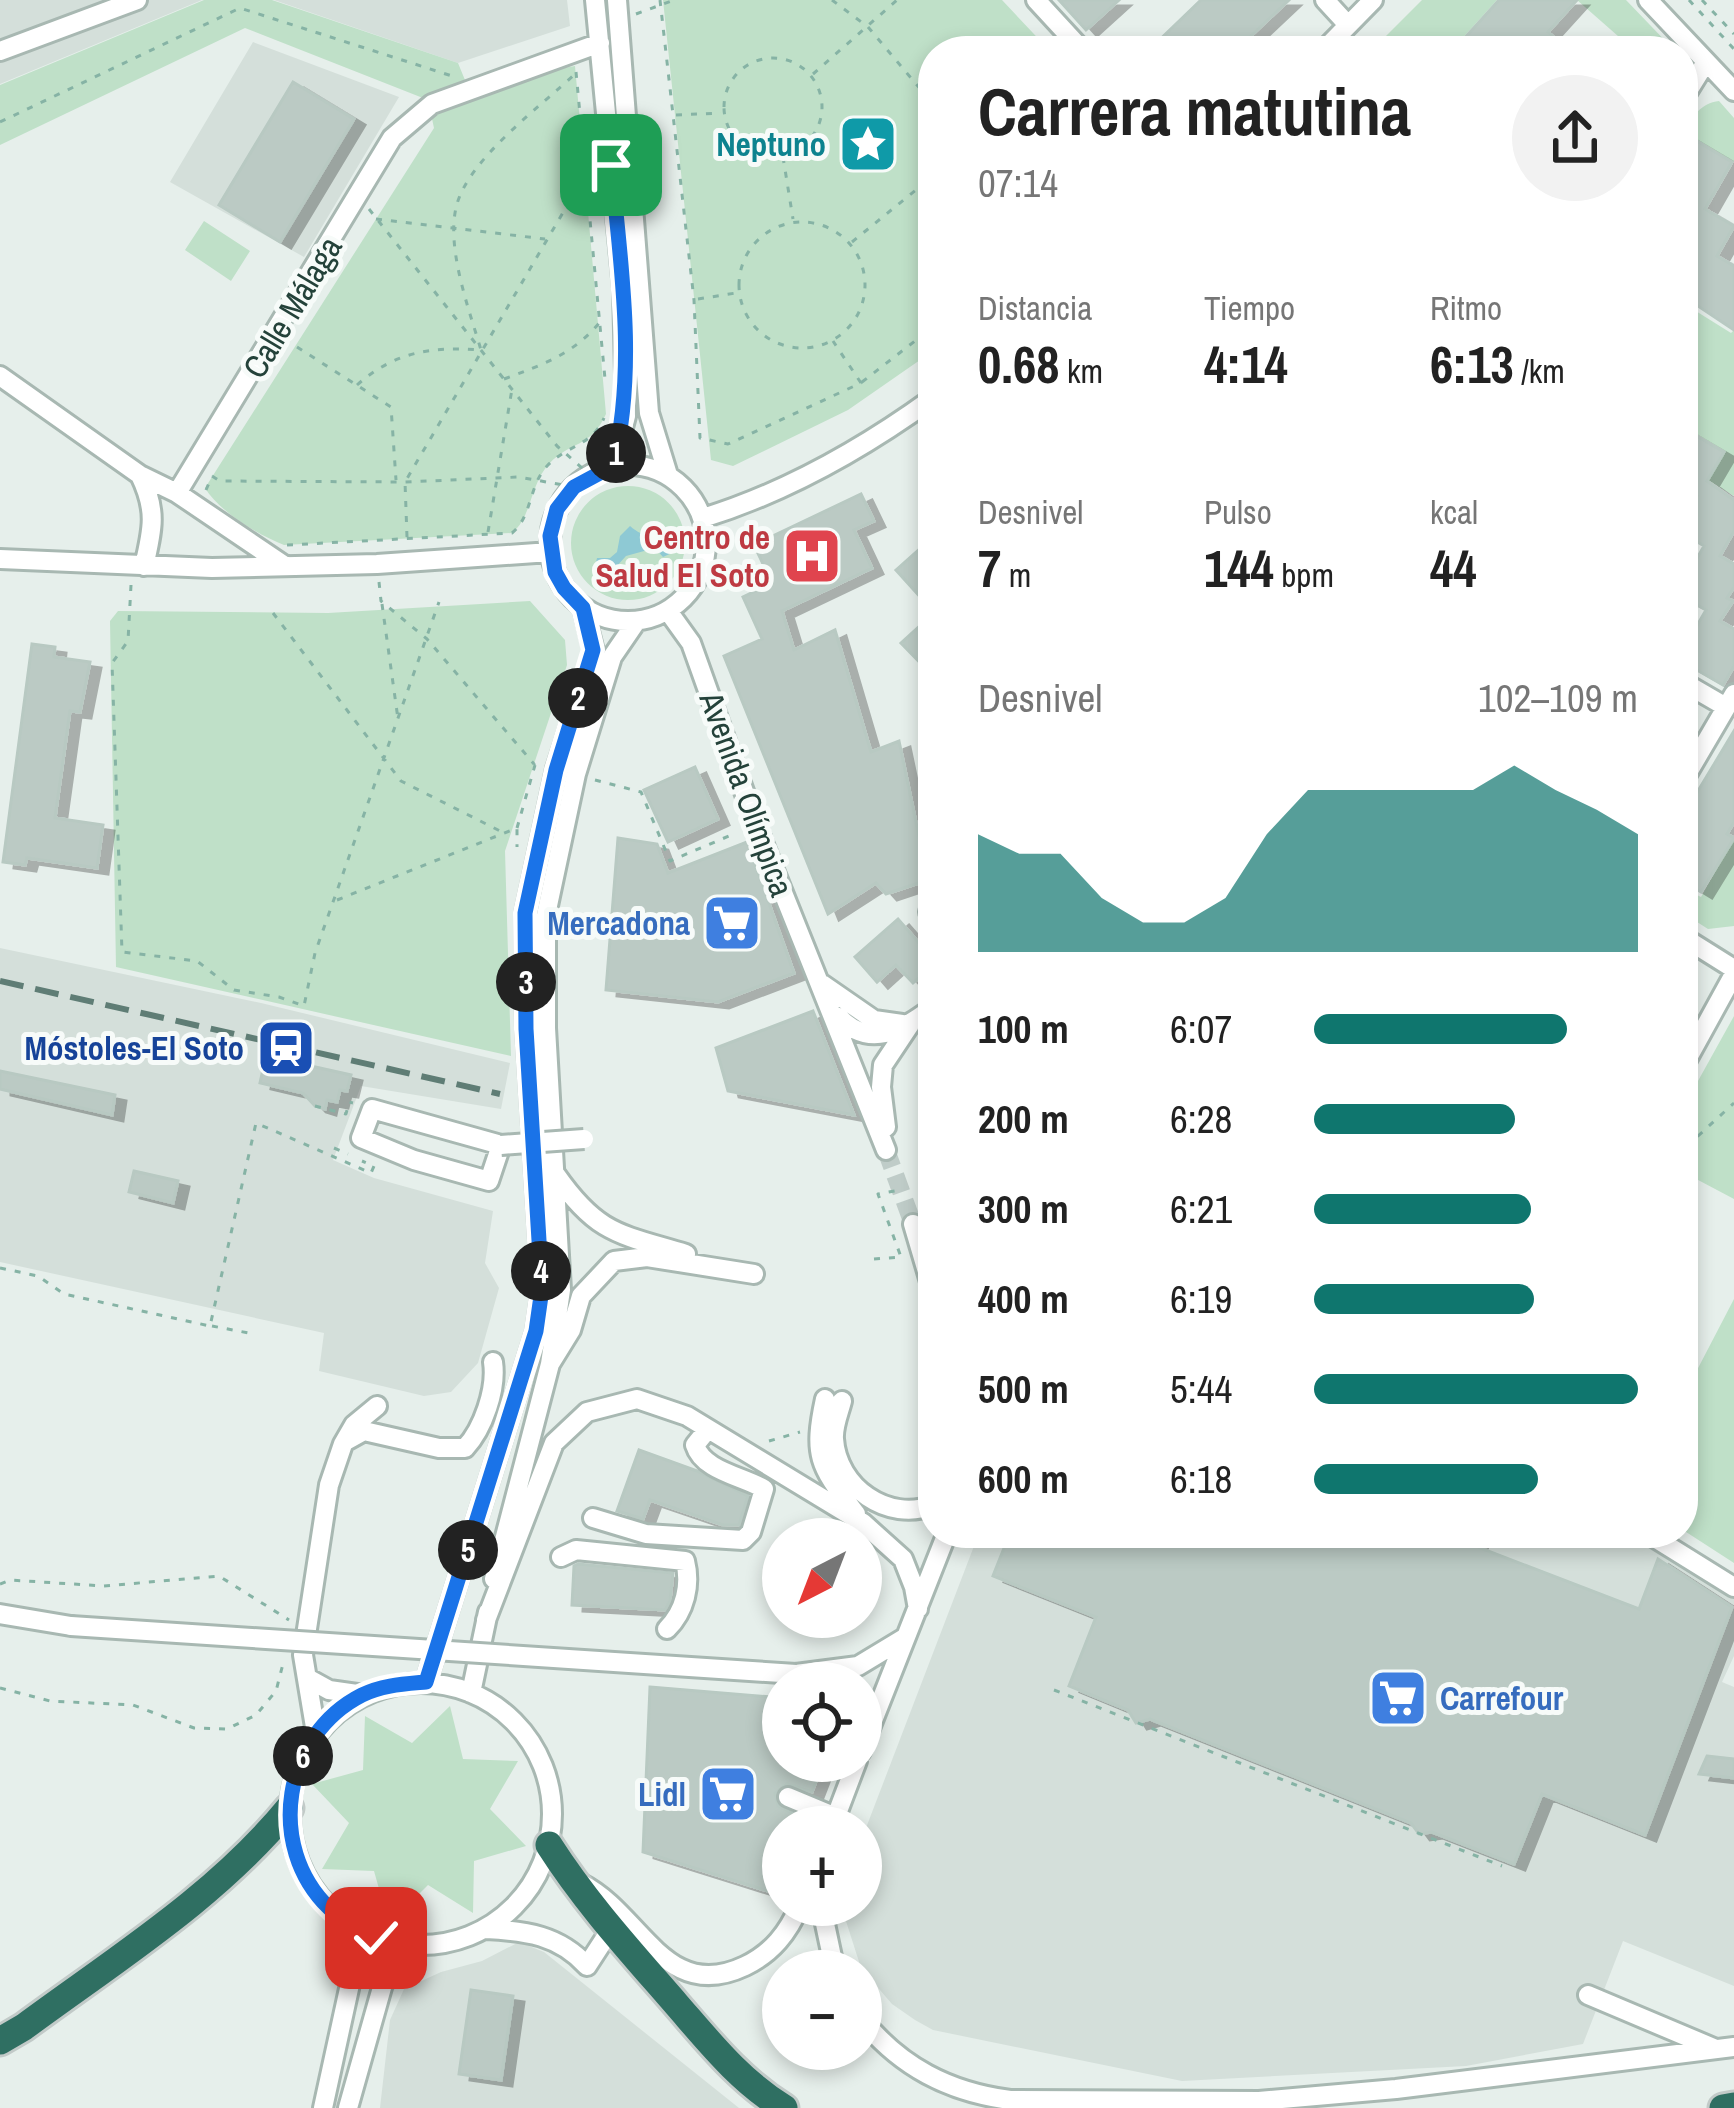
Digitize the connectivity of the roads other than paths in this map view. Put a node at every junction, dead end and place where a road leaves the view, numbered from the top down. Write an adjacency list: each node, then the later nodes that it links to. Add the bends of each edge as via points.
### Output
1 (137, 0): 13 (street)
2 (595, 0): 12 (street)
3 (1036, 0): 9 (street)
4 (1324, 0): 8 (street)
5 (1373, 0): 8 (street)
6 (1648, 0): 11 (street)
7 (617, 10): 22 (street, via 650,413)
8 (1348, 25): 10 (street)
9 (1069, 36)
10 (1337, 36)
11 (1682, 36)
12 (600, 43): 20 (street, via 623,288 626,416); 23 (street, Calle Málaga, via 432,104 392,138)
13 (0, 51)
14 (1698, 53): 15 (street)
15 (1706, 62): 16 (street); 17 (street)
16 (1698, 75)
17 (1734, 91)
18 (0, 376): 21 (street)
19 (918, 409): 24 (street, via 806,474)
20 (613, 466): 22 (street); 25 (street, via 582,481 557,509)
21 (140, 475): 23 (street); 27 (street, via 153,523)
22 (668, 476): 24 (street)
23 (177, 493): 28 (street)
24 (703, 518): 30 (street, via 699,578)
25 (550, 553): 28 (street); 29 (street, via 564,588)
26 (0, 559): 27 (street)
27 (138, 566): 28 (street)
28 (285, 566)
29 (583, 608): 31 (street); 70 (street, via 593,650 525,913 542,1289 536,1331)
30 (668, 611): 31 (street); 37 (street, Avenida Olímpica, via 691,643)
31 (637, 622): 47 (street, via 612,657 546,915)
32 (1698, 688): 33 (street)
33 (1730, 701): 34 (street)
34 (1698, 756)
35 (1698, 948): 36 (street)
36 (1734, 972): 43 (street)
37 (818, 981): 38 (street, Avenida Olímpica); 39 (street)
38 (827, 1005): 42 (street, via 852,1032); 44 (street, Avenida Olímpica, via 886,1150)
39 (863, 1014): 41 (street); 42 (street)
40 (918, 1018): 41 (street)
41 (911, 1023): 42 (street); 44 (street)
42 (873, 1036): 44 (street)
43 (1698, 1039)
44 (883, 1065)
45 (584, 1139): 46 (street, bridge)
46 (501, 1145): 46 (street, via 372,1109 361,1138 489,1181)
47 (556, 1175): 49 (street, via 561,1290); 49 (street, via 587,1216 616,1232 754,1274 647,1257 614,1261 581,1296)
48 (493, 1362): 52 (street, via 495,1379 465,1448 364,1431)
49 (550, 1364): 64 (street)
50 (377, 1406): 52 (street)
51 (708, 1429): 54 (street, via 697,1454 764,1489 743,1540 646,1534); 55 (street); 64 (street, via 637,1399 586,1412 554,1443)
52 (343, 1444): 69 (street, via 307,1614)
53 (918, 1509): 56 (street, via 885,1507 847,1477 834,1442 834,1400 819,1427 818,1451)
54 (593, 1518)
55 (855, 1518)
56 (859, 1518)
57 (882, 1538): 62 (street, via 909,1570)
58 (941, 1548): 62 (street)
59 (1671, 1548): 61 (street)
60 (561, 1558): 65 (street, via 576,1550 685,1561 680,1616)
61 (1734, 1587)
62 (917, 1609): 66 (street)
63 (0, 1614): 68 (street, bridge, via 71,1626)
64 (486, 1620): 71 (street)
65 (668, 1629)
66 (906, 1636): 67 (street); 73 (street)
67 (864, 1662)
68 (762, 1672)
69 (309, 1679): 72 (street); 74 (street)
70 (426, 1682): 71 (street); 72 (street)
71 (471, 1693): 78 (street, via 503,1712 539,1754 552,1808)
72 (364, 1694): 74 (street)
73 (882, 1697)
74 (316, 1733): 77 (street, via 297,1768)
75 (788, 1797): 76 (street)
76 (805, 1806)
77 (289, 1808): 80 (street, via 304,1876); 87 (highway, via 199,1897)
78 (549, 1845): 79 (highway); 83 (street, via 536,1879)
79 (570, 1878): 81 (street, via 609,1902 660,1957 706,1977 764,1957); 82 (highway)
80 (340, 1918): 84 (street, via 376,1938); 89 (street, via 352,1975)
81 (788, 1926)
82 (611, 1928): 83 (street, via 583,1973 572,1950 532,1931); 92 (highway, via 737,2074)
83 (486, 1929): 84 (street)
84 (415, 1946): 91 (street, via 382,1984)
85 (1588, 1995): 88 (street)
86 (882, 2039): 88 (street, via 942,2084 1010,2100 1259,2101)
87 (0, 2041)
88 (1726, 2048)
89 (324, 2104)
90 (1734, 2106): 93 (highway)
91 (347, 2108)
92 (784, 2108)
93 (1723, 2108)

